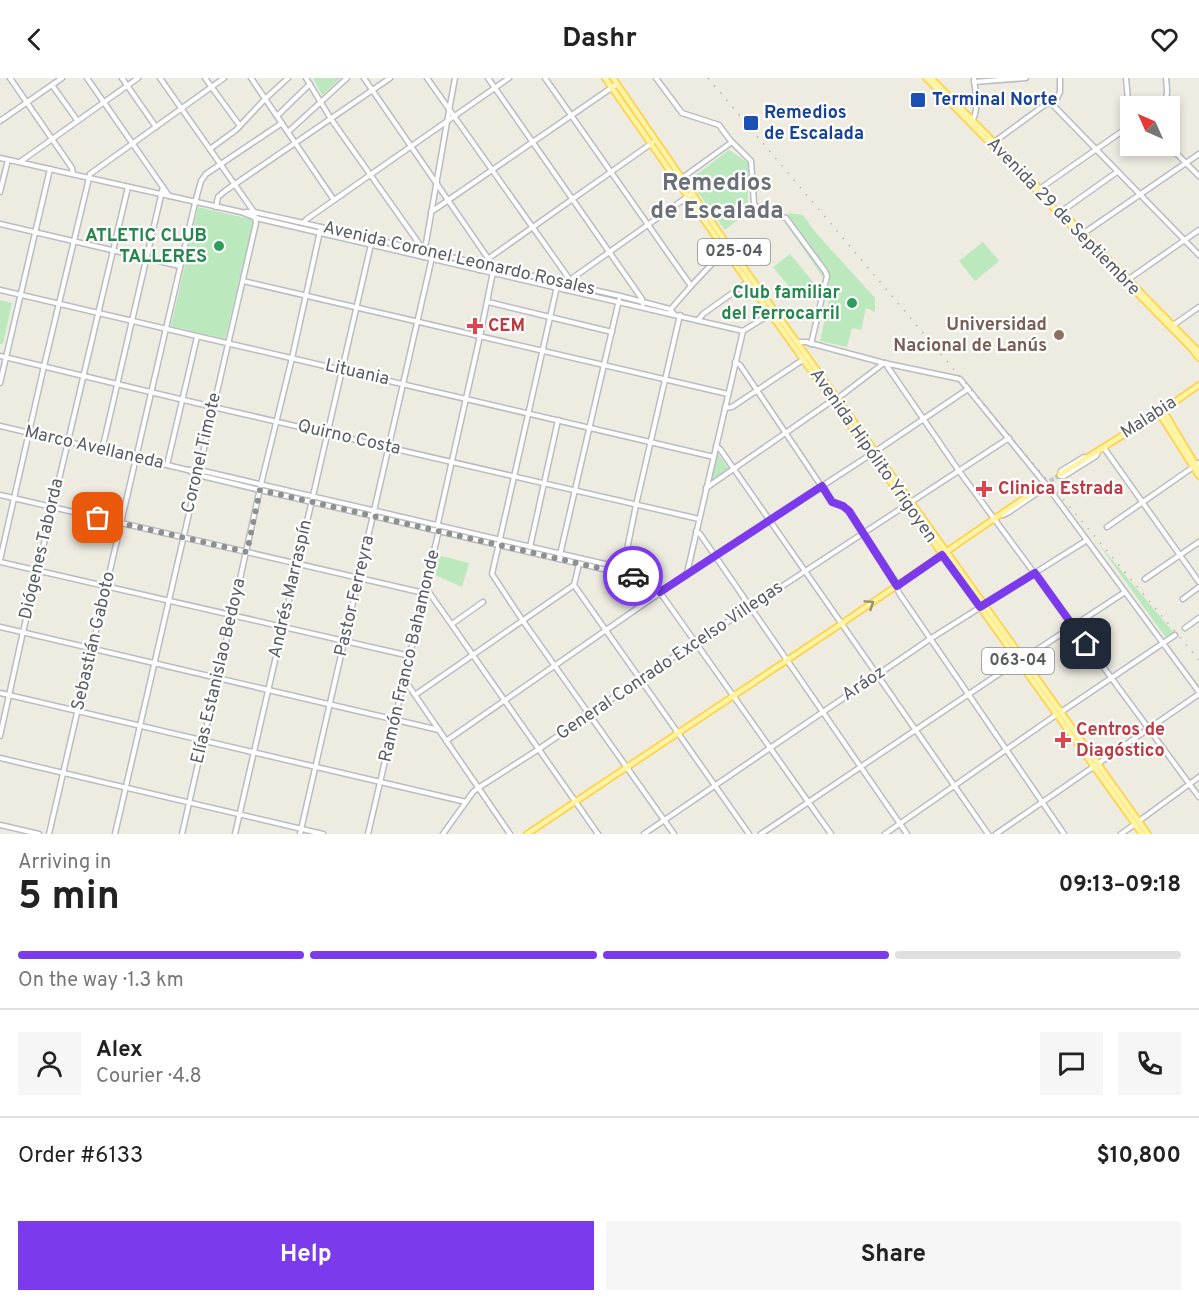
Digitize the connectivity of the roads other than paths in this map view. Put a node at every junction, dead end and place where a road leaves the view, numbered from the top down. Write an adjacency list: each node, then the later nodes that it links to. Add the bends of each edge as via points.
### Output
1 (10, 78): 39 (street)
2 (62, 78): 31 (street)
3 (87, 78): 40 (street)
4 (122, 78): 32 (street)
5 (138, 78): 32 (street)
6 (160, 78): 43 (street)
7 (205, 78): 33 (street)
8 (224, 78): 33 (street)
9 (251, 78): 38 (street)
10 (288, 78): 38 (street)
11 (306, 78): 30 (street)
12 (347, 78): 41 (street)
13 (364, 78): 35 (street)
14 (390, 78): 35 (street)
15 (427, 78): 44 (street)
16 (455, 78): 44 (street)
17 (488, 78): 34 (street)
18 (509, 78): 34 (street)
19 (544, 78): 47 (street)
20 (605, 78): 29 (main road, Avenida Hipólito Yrigoyen / 025-04)
21 (656, 78): 61 (street, via 682,113 719,125)
22 (926, 78): 51 (main road, Avenida 29 de Septiembre)
23 (931, 78): 51 (main road, Avenida 29 de Septiembre)
24 (1026, 78): 28 (street)
25 (1060, 78): 42 (street, via 1060,92)
26 (1126, 78): 36 (street)
27 (1166, 78): 37 (street)
28 (974, 80): 51 (street, via 976,111)
29 (613, 82): 47 (street); 60 (main road, Avenida Hipólito Yrigoyen / 025-04)
30 (310, 84): 41 (street); 45 (street)
31 (52, 85): 39 (street); 49 (street)
32 (127, 85): 40 (street); 55 (street)
33 (211, 87): 43 (street); 54 (street)
34 (495, 88): 46 (street); 59 (street)
35 (372, 90): 48 (street); 65 (street)
36 (1128, 96)
37 (1166, 96)
38 (265, 99): 45 (street); 54 (street)
39 (27, 102): 50 (street); 58 (street)
40 (104, 102): 49 (street); 63 (street)
41 (321, 102): 48 (street); 56 (street)
42 (1051, 103): 62 (street); 67 (street)
43 (181, 108): 55 (street); 66 (street)
44 (449, 109): 46 (street); 52 (street)
45 (277, 116): 53 (street)
46 (454, 116): 52 (street); 76 (street)
47 (571, 116): 59 (street); 77 (street)
48 (331, 119): 64 (street); 80 (street)
49 (77, 120): 58 (street)
50 (0, 121)
51 (971, 121): 62 (main road, Avenida 29 de Septiembre)
52 (447, 122): 65 (street); 84 (street)
53 (282, 123): 56 (street); 74 (street, Sebastián Gaboto)
54 (240, 126): 66 (street)
55 (156, 127): 63 (street)
56 (288, 132): 64 (street)
57 (1120, 133): 67 (street)
58 (52, 139): 72 (street); 79 (street)
59 (533, 142): 76 (street); 94 (street)
60 (653, 142): 77 (street); 83 (main road, Avenida Hipólito Yrigoyen / 025-04); 91 (main road, Avenida Hipólito Yrigoyen / 025-04)
61 (732, 142): 83 (street); 164 (street, via 752,163 756,208 786,218 826,273)
62 (993, 142): 88 (main road, Avenida 29 de Septiembre)
63 (132, 143): 82 (street); 86 (street)
64 (295, 144): 85 (street); 95 (street)
65 (411, 146): 80 (street); 84 (street)
66 (210, 149): 74 (street)
67 (1095, 150): 78 (street); 88 (street)
68 (1199, 154): 73 (street)
69 (1179, 156): 73 (street)
70 (0, 158): 71 (street, Avenida Coronel Leonardo Rosales)
71 (8, 160): 72 (street, Avenida Coronel Leonardo Rosales); 89 (street)
72 (20, 162): 75 (street, Avenida Coronel Leonardo Rosales)
73 (1186, 163): 81 (street); 92 (street)
74 (221, 164): 85 (street); 97 (street, Sebastián Gaboto, via 203,178)
75 (50, 169): 79 (street, Avenida Coronel Leonardo Rosales); 110 (street)
76 (492, 169): 96 (street); 107 (street)
77 (611, 172): 94 (street); 106 (street)
78 (1117, 172): 92 (street); 99 (street)
79 (73, 174): 82 (street, Avenida Coronel Leonardo Rosales)
80 (370, 175): 95 (street); 116 (street)
81 (1199, 176)
82 (89, 178): 87 (street, Avenida Coronel Leonardo Rosales); 114 (street)
83 (682, 178): 91 (main road, Avenida Hipólito Yrigoyen / 025-04)
84 (436, 183): 96 (street); 102 (street)
85 (234, 184): 98 (street, via 220,195); 101 (street)
86 (163, 187): 90 (street); 93 (street)
87 (128, 188): 90 (street, Avenida Coronel Leonardo Rosales); 118 (street, Diógenes Taborda)
88 (1039, 190): 99 (main road, Avenida 29 de Septiembre); 111 (main road, Avenida 29 de Septiembre)
89 (0, 192)
90 (161, 195): 93 (street, Avenida Coronel Leonardo Rosales); 123 (street)
91 (690, 195): 106 (street); 117 (main road, Avenida Hipólito Yrigoyen / 025-04); 149 (main road, Avenida Hipólito Yrigoyen / 025-04)
92 (1140, 195): 111 (street); 113 (street)
93 (169, 196): 97 (street, Avenida Coronel Leonardo Rosales)
94 (573, 199): 107 (street); 120 (street)
95 (334, 200): 104 (street)
96 (448, 201): 102 (street); 125 (street)
97 (195, 202): 98 (street, Avenida Coronel Leonardo Rosales); 127 (street, Sebastián Gaboto)
98 (216, 207): 100 (street, Avenida Coronel Leonardo Rosales)
99 (1062, 211): 111 (main road, Avenida 29 de Septiembre)
100 (241, 212): 101 (street, Avenida Coronel Leonardo Rosales); 103 (street, Avenida Coronel Leonardo Rosales)
101 (254, 212): 103 (street); 104 (street, Avenida Coronel Leonardo Rosales)
102 (431, 212): 116 (street)
103 (256, 218): 108 (street, Avenida Coronel Leonardo Rosales); 132 (street, Coronel Timote)
104 (303, 223): 108 (street, Avenida Coronel Leonardo Rosales)
105 (0, 224): 110 (street)
106 (649, 225): 120 (street); 136 (street)
107 (534, 227): 125 (street); 134 (street)
108 (320, 230): 112 (street, Avenida Coronel Leonardo Rosales); 115 (street, Avenida Coronel Leonardo Rosales); 141 (street, Elías Estanislao Bedoya)
109 (1199, 230): 113 (street)
110 (35, 232): 114 (street); 140 (street)
111 (1082, 234): 131 (main road, Avenida 29 de Septiembre)
112 (372, 240): 115 (street, Andrés Marraspín); 116 (street, Avenida Coronel Leonardo Rosales)
113 (1185, 240): 121 (street); 131 (street)
114 (74, 241): 118 (street); 144 (street)
115 (371, 245): 122 (street, Avenida Coronel Leonardo Rosales); 146 (street, Andrés Marraspín)
116 (424, 249): 119 (street, Avenida Coronel Leonardo Rosales); 122 (street)
117 (725, 250): 135 (main road, Avenida Hipólito Yrigoyen / 025-04); 136 (street)
118 (113, 251): 123 (street); 150 (street, Diógenes Taborda)
119 (433, 253): 124 (street, Pastor Ferreyra); 126 (street, Avenida Coronel Leonardo Rosales)
120 (609, 253): 134 (street); 145 (street, via 642,299)
121 (1199, 255)
122 (423, 257): 124 (street, Avenida Coronel Leonardo Rosales)
123 (146, 259): 127 (street); 154 (street)
124 (431, 259): 129 (street, Avenida Coronel Leonardo Rosales); 155 (street, Pastor Ferreyra)
125 (488, 259): 126 (street); 128 (street)
126 (481, 264): 128 (street, Avenida Coronel Leonardo Rosales); 129 (street)
127 (180, 266): 157 (street, Sebastián Gaboto)
128 (494, 267): 130 (street, Ramón Franco Bahamonde); 133 (street, Avenida Coronel Leonardo Rosales)
129 (479, 270): 130 (street, Avenida Coronel Leonardo Rosales)
130 (494, 273): 137 (street, Avenida Coronel Leonardo Rosales); 143 (street, Ramón Franco Bahamonde)
131 (1127, 280): 156 (main road, Avenida 29 de Septiembre)
132 (243, 281): 141 (street); 163 (street, Coronel Timote)
133 (558, 282): 134 (street, Avenida Coronel Leonardo Rosales); 137 (street)
134 (569, 282): 139 (street); 142 (street, Avenida Coronel Leonardo Rosales)
135 (748, 282): 149 (main road, Avenida Hipólito Yrigoyen / 025-04); 153 (street)
136 (691, 286): 148 (street)
137 (556, 288): 139 (street, Avenida Coronel Leonardo Rosales); 152 (street)
138 (0, 290): 140 (street, Lituania)
139 (566, 290): 142 (street, Avenida Coronel Leonardo Rosales)
140 (21, 295): 144 (street, Lituania); 168 (street)
141 (305, 296): 146 (street); 169 (street, Elías Estanislao Bedoya)
142 (620, 299): 145 (street, Avenida Coronel Leonardo Rosales); 159 (street)
143 (488, 302): 152 (street); 160 (street, Ramón Franco Bahamonde)
144 (59, 304): 150 (street, Lituania); 175 (street)
145 (642, 305): 148 (street, Avenida Coronel Leonardo Rosales)
146 (356, 308): 155 (street); 176 (street, Andrés Marraspín)
147 (1199, 308): 156 (street)
148 (669, 311): 151 (street)
149 (773, 312): 158 (street); 162 (main road, Avenida Hipólito Yrigoyen / 025-04); 171 (main road, Avenida Hipólito Yrigoyen / 025-04)
150 (98, 313): 154 (street, Lituania); 177 (street, Diógenes Taborda)
151 (677, 315): 153 (street); 178 (street)
152 (550, 317): 159 (street); 165 (street)
153 (698, 320): 158 (street)
154 (132, 322): 157 (street, Lituania); 180 (street)
155 (417, 322): 160 (street); 181 (street, Pastor Ferreyra)
156 (1172, 326): 166 (main road, Avenida 29 de Septiembre); 170 (main road, Avenida 29 de Septiembre)
157 (166, 330): 161 (street, Lituania); 185 (street, Sebastián Gaboto)
158 (743, 331): 172 (street)
159 (612, 332): 174 (street)
160 (480, 336): 165 (street); 188 (street, Ramón Franco Bahamonde)
161 (197, 337): 163 (street, Lituania); 187 (street)
162 (798, 342): 164 (street); 189 (main road, Avenida Hipólito Yrigoyen / 025-04)
163 (227, 343): 169 (street, Lituania); 190 (street, Coronel Timote)
164 (811, 344): 173 (street)
165 (543, 351): 174 (street); 193 (street)
166 (1199, 352)
167 (0, 356): 168 (street, Quirno Costa)
168 (6, 357): 175 (street, Quirno Costa); 179 (street)
169 (292, 358): 176 (street, Lituania); 196 (street, Elías Estanislao Bedoya)
170 (1199, 358)
171 (804, 359): 184 (street); 189 (main road, Avenida Hipólito Yrigoyen / 025-04)
172 (735, 362): 184 (street); 186 (street)
173 (884, 363): 183 (street, via 957,378); 189 (street); 194 (street)
174 (604, 365): 178 (street); 198 (street)
175 (44, 366): 177 (street, Quirno Costa); 199 (street)
176 (342, 370): 181 (street, Lituania); 200 (street, Andrés Marraspín)
177 (83, 376): 180 (street, Quirno Costa); 203 (street, Diógenes Taborda)
178 (665, 380): 186 (street); 204 (street)
179 (0, 383)
180 (117, 383): 185 (street, Quirno Costa); 208 (street)
181 (404, 384): 188 (street, Lituania); 206 (street, Pastor Ferreyra)
182 (1198, 385): 192 (main road, Malabia)
183 (968, 389): 194 (street); 202 (street)
184 (757, 390): 191 (street); 201 (street)
185 (152, 392): 187 (street, Quirno Costa); 211 (street, Sebastián Gaboto)
186 (728, 394): 191 (street)
187 (182, 399): 190 (street, Quirno Costa); 213 (street)
188 (466, 399): 193 (street, Lituania); 212 (street, Ramón Franco Bahamonde)
189 (835, 399): 201 (street); 209 (main road, Avenida Hipólito Yrigoyen / 025-04)
190 (213, 407): 196 (street, Quirno Costa); 217 (street, Coronel Timote)
191 (725, 408): 205 (street)
192 (1161, 412): 207 (main road, Malabia); 214 (main road)
193 (528, 414): 195 (street, Lituania); 219 (street)
194 (923, 419): 209 (street); 216 (street)
195 (558, 420): 198 (street, Lituania); 221 (street)
196 (277, 421): 200 (street, Quirno Costa); 222 (street, Elías Estanislao Bedoya)
197 (0, 426): 199 (street, Marco Avellaneda)
198 (590, 427): 204 (street, Lituania); 228 (street)
199 (29, 433): 203 (street, Marco Avellaneda); 231 (street)
200 (327, 433): 206 (street, Quirno Costa); 230 (street, Andrés Marraspín)
201 (787, 433): 215 (street); 224 (street)
202 (1009, 438): 216 (street, General Conrado Excelso Villegas); 223 (street)
203 (68, 441): 208 (street, Marco Avellaneda); 236 (street, Diógenes Taborda)
204 (651, 442): 210 (street, Lituania); 235 (street)
205 (716, 446): 210 (street); 215 (street)
206 (388, 447): 212 (street, Quirno Costa); 237 (street, Pastor Ferreyra)
207 (1101, 449): 207 (street, Malabia, via 1061,471 1060,476 1096,456); 218 (main road, Malabia); 233 (street)
208 (102, 450): 211 (street, Marco Avellaneda)
209 (873, 453): 224 (street); 234 (main road, Avenida Hipólito Yrigoyen / 025-04)
210 (714, 457): 225 (street)
211 (136, 458): 213 (street, Marco Avellaneda); 241 (street, Sebastián Gaboto)
212 (452, 462): 219 (street, Quirno Costa); 243 (street, Ramón Franco Bahamonde)
213 (167, 465): 217 (street, Marco Avellaneda)
214 (1197, 466): 220 (main road); 233 (street)
215 (734, 469): 225 (street); 240 (street)
216 (959, 471): 234 (street, General Conrado Excelso Villegas); 238 (street)
217 (198, 472): 222 (street, Marco Avellaneda); 227 (street, Marco Avellaneda); 246 (street, Coronel Timote)
218 (1061, 474)
219 (514, 476): 221 (street, Quirno Costa); 248 (street)
220 (1199, 476)
221 (544, 483): 228 (street, Quirno Costa); 250 (street)
222 (261, 484): 227 (street, Elías Estanislao Bedoya); 230 (street, Marco Avellaneda)
223 (1046, 484): 238 (street); 247 (street)
224 (822, 486): 240 (street); 245 (street, via 832,502 846,507)
225 (706, 488): 239 (street)
226 (1039, 488): 238 (main road)
227 (260, 490): 232 (street, Marco Avellaneda); 251 (street, Elías Estanislao Bedoya)
228 (575, 491): 235 (street, Quirno Costa); 252 (street)
229 (0, 495): 231 (street)
230 (313, 496): 232 (street, Andrés Marraspín); 237 (street, Marco Avellaneda)
231 (14, 498): 236 (street); 257 (street)
232 (311, 501): 237 (street, Marco Avellaneda); 258 (street, Andrés Marraspín)
233 (1142, 502): 242 (street); 255 (street)
234 (909, 504): 245 (street, General Conrado Excelso Villegas); 253 (main road, Avenida Hipólito Yrigoyen / 025-04)
235 (636, 505): 239 (street, Quirno Costa); 261 (street)
236 (52, 507): 241 (street); 260 (street, Diógenes Taborda)
237 (374, 513): 243 (street, Marco Avellaneda); 265 (street, Pastor Ferreyra)
238 (997, 518): 253 (main road); 263 (street)
239 (699, 519): 244 (street)
240 (769, 520): 254 (street); 262 (street)
241 (121, 523): 246 (street); 269 (street, Sebastián Gaboto)
242 (1107, 527)
243 (438, 528): 248 (street, Marco Avellaneda); 271 (street, Ramón Franco Bahamonde)
244 (696, 531): 254 (street); 264 (street)
245 (863, 532): 262 (street, General Conrado Excelso Villegas); 270 (street)
246 (183, 537): 251 (street); 277 (street, Coronel Timote)
247 (1086, 540): 263 (street, Aráoz); 274 (street)
248 (498, 542): 250 (street, Marco Avellaneda); 256 (street, Marco Avellaneda); 283 (street, via 493,578)
249 (1199, 542): 255 (street)
250 (530, 547): 252 (street, Marco Avellaneda)
251 (247, 552): 258 (street); 281 (street, Elías Estanislao Bedoya)
252 (561, 553): 256 (street); 261 (street, Marco Avellaneda)
253 (944, 554): 270 (main road); 279 (main road, Avenida Hipólito Yrigoyen / 063-04)
254 (714, 556): 264 (street); 280 (street)
255 (1180, 556): 266 (street); 267 (street)
256 (559, 560): 259 (street, Marco Avellaneda)
257 (0, 561): 260 (street)
258 (298, 564): 265 (street); 288 (street, Andrés Marraspín)
259 (579, 564): 261 (street, Marco Avellaneda); 268 (street)
260 (38, 570): 269 (street); 291 (street, Diógenes Taborda)
261 (622, 571): 273 (street, Marco Avellaneda, via 644,573)
262 (805, 572): 280 (street, General Conrado Excelso Villegas); 285 (street)
263 (1035, 573): 279 (street, Aráoz); 286 (street)
264 (687, 574): 273 (street)
265 (359, 578): 275 (street); 294 (street, Pastor Ferreyra)
266 (1145, 579)
267 (1199, 582)
268 (574, 585): 283 (street); 290 (street)
269 (107, 586): 277 (street); 297 (street, Sebastián Gaboto)
270 (897, 586): 285 (main road, one-way to 270); 293 (street)
271 (426, 587): 275 (street, Ramón Franco Bahamonde); 284 (street)
272 (1199, 587): 276 (street)
273 (660, 592): 290 (street); 295 (street, Marco Avellaneda)
274 (1125, 592): 286 (street); 296 (street)
275 (424, 593): 299 (street, Ramón Franco Bahamonde)
276 (1183, 599)
277 (168, 600): 281 (street); 302 (street, Coronel Timote)
278 (483, 602): 284 (street)
279 (982, 606): 293 (street, Aráoz); 301 (main road, Avenida Hipólito Yrigoyen / 063-04)
280 (750, 607): 295 (street, General Conrado Excelso Villegas); 300 (street)
281 (232, 615): 288 (street); 305 (street, Elías Estanislao Bedoya)
282 (1199, 618): 289 (street)
283 (523, 621): 298 (street); 303 (street)
284 (452, 624): 298 (street)
285 (841, 624): 300 (main road); 304 (street)
286 (1074, 626): 301 (street); 306 (street)
287 (0, 627): 291 (street)
288 (283, 627): 294 (street); 309 (street, Andrés Marraspín)
289 (1185, 628)
290 (605, 630): 303 (street); 308 (street)
291 (23, 632): 297 (street); 313 (street, Diógenes Taborda)
292 (1175, 635): 296 (street)
293 (930, 639): 304 (street, Aráoz); 312 (street)
294 (344, 641): 299 (street); 317 (street, Pastor Ferreyra)
295 (696, 643): 308 (street, General Conrado Excelso Villegas); 315 (street, Marco Avellaneda)
296 (1163, 644): 306 (street); 310 (street)
297 (92, 648): 302 (street); 318 (street, Sebastián Gaboto)
298 (473, 655): 314 (street); 316 (street)
299 (410, 656): 307 (street, Ramón Franco Bahamonde)
300 (786, 660): 315 (main road); 319 (street)
301 (1021, 660): 312 (street); 320 (main road, Avenida Hipólito Yrigoyen / 063-04)
302 (154, 663): 305 (street); 323 (street, Coronel Timote)
303 (555, 665): 316 (street); 321 (street)
304 (877, 675): 319 (street, Aráoz); 325 (street)
305 (218, 677): 309 (street); 329 (street, Elías Estanislao Bedoya)
306 (1111, 678): 320 (street); 326 (street)
307 (404, 679): 314 (street); 322 (street, Ramón Franco Bahamonde)
308 (640, 679): 321 (street, General Conrado Excelso Villegas); 327 (street)
309 (268, 689): 317 (street); 334 (street, Andrés Marraspín)
310 (1199, 692): 326 (street)
311 (0, 693): 313 (street)
312 (968, 694): 325 (street); 333 (street)
313 (9, 695): 318 (street); 328 (street, Diógenes Taborda)
314 (415, 695): 324 (street)
315 (733, 695): 327 (main road); 331 (street, Marco Avellaneda)
316 (505, 700): 330 (street); 332 (street)
317 (330, 704): 322 (street); 336 (street, Pastor Ferreyra)
318 (78, 711): 323 (street); 340 (street, Sebastián Gaboto)
319 (823, 712): 331 (street, Aráoz); 339 (street)
320 (1058, 713): 333 (street); 337 (main road, Avenida Hipólito Yrigoyen / 063-04)
321 (589, 714): 332 (street, General Conrado Excelso Villegas); 338 (street)
322 (395, 720): 324 (street); 342 (street, Ramón Franco Bahamonde)
323 (140, 726): 329 (street); 346 (street, Coronel Timote)
324 (439, 730): 330 (street)
325 (915, 730): 339 (street); 345 (street)
326 (1149, 730): 337 (street); 343 (street)
327 (678, 732): 338 (main road); 344 (street)
328 (0, 736)
329 (203, 741): 334 (street); 353 (street, Elías Estanislao Bedoya)
330 (446, 741): 347 (street)
331 (770, 748): 344 (street, Aráoz); 351 (street, Marco Avellaneda)
332 (539, 749): 347 (street, General Conrado Excelso Villegas); 349 (street)
333 (1006, 749): 345 (street); 352 (street)
334 (253, 752): 336 (street); 354 (street, Andrés Marraspín)
335 (0, 758): 340 (street)
336 (315, 766): 342 (street); 359 (street, Pastor Ferreyra)
337 (1096, 766): 352 (street); 356 (main road, Avenida Hipólito Yrigoyen / 063-04)
338 (627, 767): 349 (main road); 355 (street)
339 (860, 767): 351 (street); 357 (street)
340 (63, 774): 346 (street); 361 (street, Sebastián Gaboto)
341 (1199, 777): 343 (street)
342 (381, 781): 350 (street); 367 (street, Ramón Franco Bahamonde)
343 (1189, 784): 348 (street); 356 (street)
344 (715, 785): 355 (street, Aráoz); 374 (street)
345 (954, 786): 357 (street); 379 (street)
346 (125, 788): 353 (street); 362 (street, Coronel Timote)
347 (478, 788): 350 (street, General Conrado Excelso Villegas); 369 (street)
348 (1199, 798)
349 (576, 801): 370 (main road); 371 (street)
350 (466, 802): 368 (street, General Conrado Excelso Villegas)
351 (808, 802): 375 (street); 376 (street, Marco Avellaneda)
352 (1042, 802): 380 (street); 381 (street)
353 (189, 803): 354 (street); 363 (street, Elías Estanislao Bedoya)
354 (239, 815): 359 (street); 364 (street, Andrés Marraspín)
355 (665, 820): 372 (street, Aráoz); 373 (street)
356 (1137, 823): 382 (street); 383 (main road, Avenida Hipólito Yrigoyen / 063-04); 384 (main road, Avenida Hipólito Yrigoyen / 063-04)
357 (900, 824): 377 (street); 378 (street)
358 (0, 825): 360 (street)
359 (301, 828): 365 (street, Pastor Ferreyra); 366 (street)
360 (39, 834)
361 (49, 834)
362 (115, 834)
363 (182, 834)
364 (235, 834)
365 (300, 834)
366 (323, 834)
367 (368, 834)
368 (443, 834)
369 (510, 834)
370 (526, 834)
371 (598, 834)
372 (644, 834)
373 (674, 834)
374 (750, 834)
375 (761, 834)
376 (831, 834)
377 (885, 834)
378 (907, 834)
379 (988, 834)
380 (996, 834)
381 (1064, 834)
382 (1121, 834)
383 (1142, 834)
384 (1148, 834)

